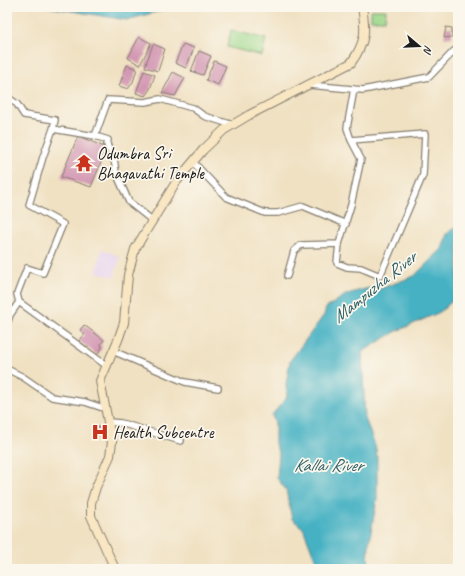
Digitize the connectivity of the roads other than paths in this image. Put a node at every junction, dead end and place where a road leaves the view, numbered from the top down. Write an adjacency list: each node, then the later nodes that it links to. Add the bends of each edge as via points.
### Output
1 (362, 7): 3 (main road, via 365,35 360,50 351,63)
2 (458, 50): 4 (street, via 429,77 363,90)
3 (307, 84): 4 (street); 6 (main road)
4 (354, 89): 9 (street, via 347,128)
5 (7, 97): 7 (street, via 17,104 24,115 55,120)
6 (233, 125): 8 (street, via 204,116 193,108 160,99 145,102 108,100); 10 (main road, via 224,130)
7 (53, 129): 8 (street); 15 (street, via 29,205 62,224 43,273 27,268 17,294)
8 (95, 136): 11 (street, via 108,140 107,146 114,158 116,174 129,202)
9 (351, 140): 12 (street, via 361,159); 13 (street, via 425,134 423,175 380,276 361,268 337,263)
10 (193, 162): 11 (main road, via 176,182); 12 (street, via 226,196 265,213 278,213 303,206)
11 (153, 221): 17 (main road, via 135,249 131,261 124,323)
12 (346, 224): 13 (street)
13 (339, 244): 14 (street, via 301,245 294,251)
14 (287, 276)
15 (19, 302): 16 (street); 18 (street)
16 (7, 324)
17 (113, 351): 18 (main road); 20 (street, via 185,382)
18 (107, 366): 21 (main road, via 100,381)
19 (7, 369): 21 (street, via 52,397 85,402)
20 (218, 388)
21 (106, 409): 22 (main road)
22 (108, 422): 23 (street); 24 (main road, via 112,442 110,456 96,487 91,516)
23 (181, 441)
24 (117, 567)

